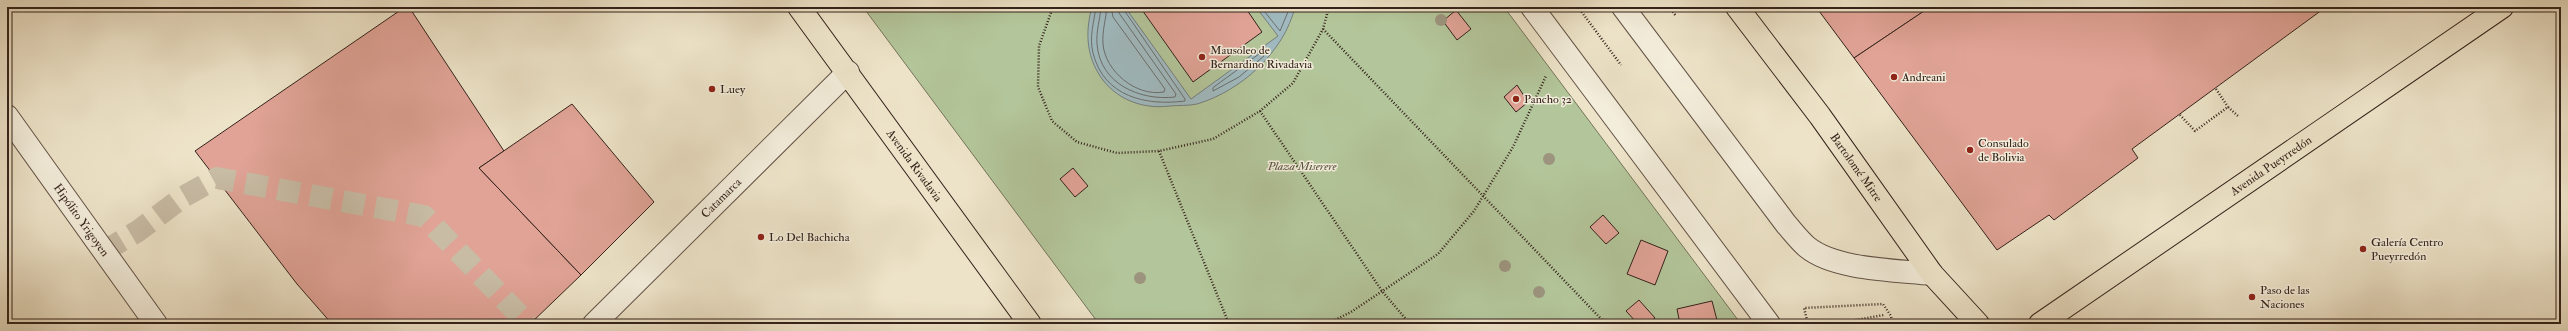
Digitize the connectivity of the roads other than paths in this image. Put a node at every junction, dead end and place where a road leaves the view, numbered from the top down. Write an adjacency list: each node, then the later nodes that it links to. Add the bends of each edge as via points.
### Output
1 (799, 7): 6 (main road, Avenida Rivadavia)
2 (1532, 7): 12 (street)
3 (1623, 7): 8 (street, via 1807,247 1824,257 1846,263)
4 (1737, 7): 8 (main road, Bartolomé Mitre, via 1820,116)
5 (2502, 7): 14 (main road, Avenida Pueyrredón)
6 (848, 72): 10 (street, Catamarca); 11 (main road, Avenida Rivadavia)
7 (7, 116): 9 (street, Hipólito Yrigoyen)
8 (1932, 274): 13 (main road, Bartolomé Mitre)
9 (156, 324)
10 (594, 324)
11 (1030, 324)
12 (1769, 324)
13 (1978, 324)
14 (2040, 324)

